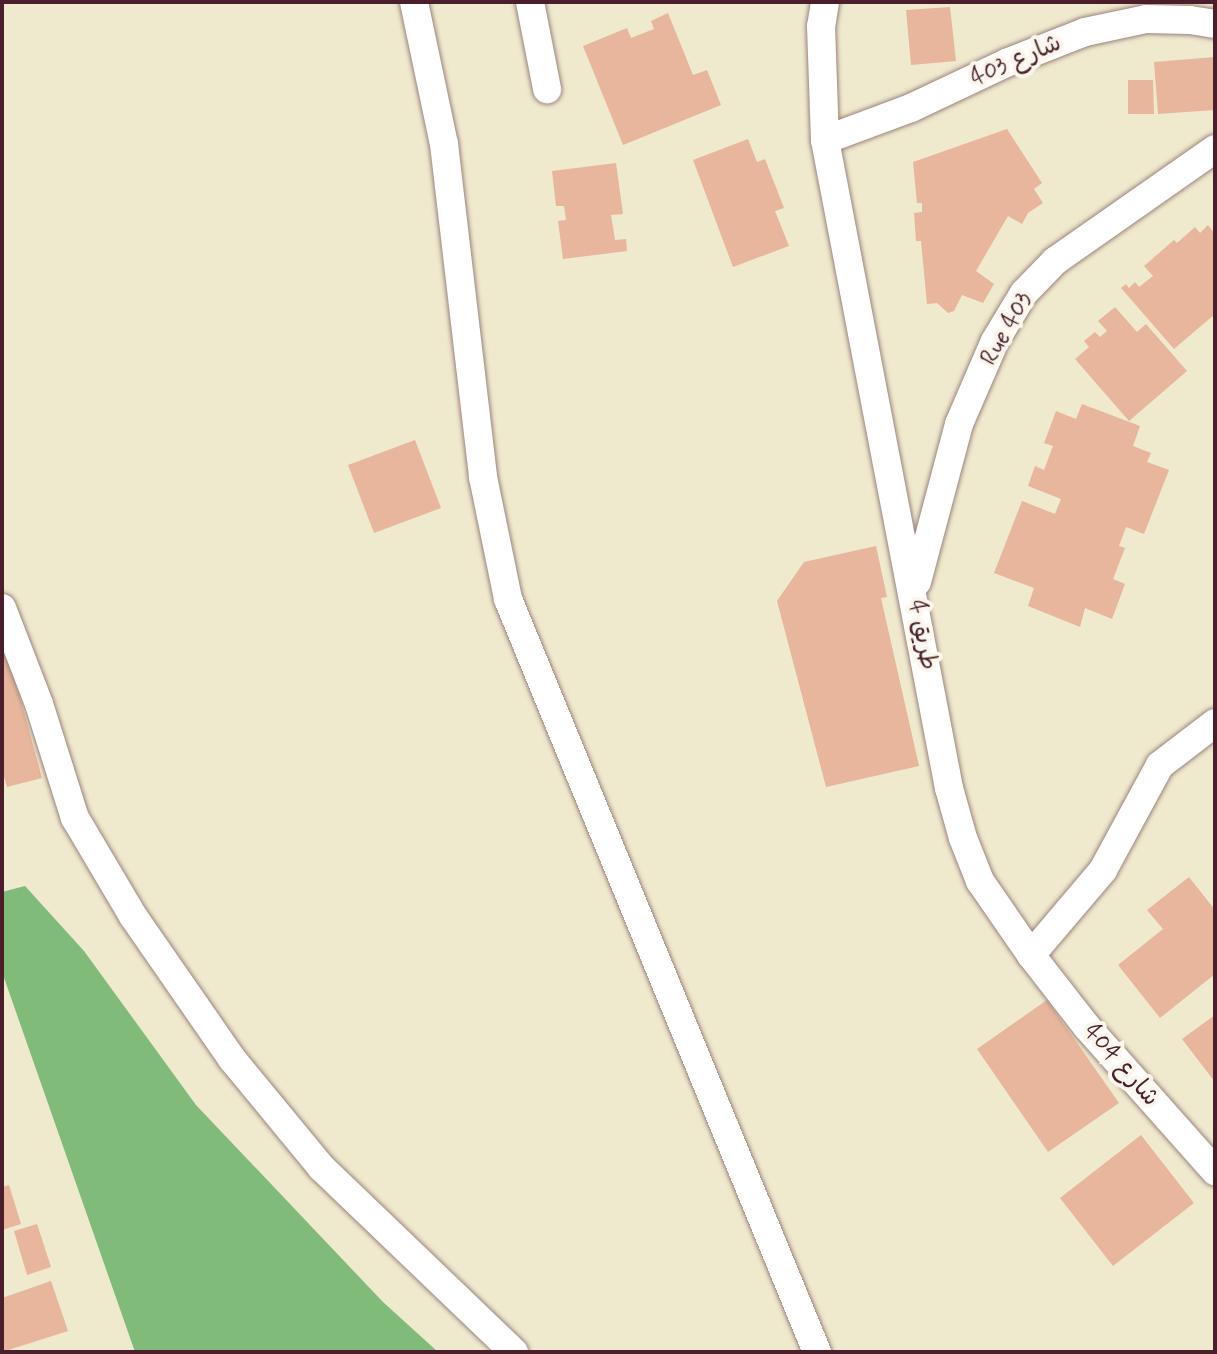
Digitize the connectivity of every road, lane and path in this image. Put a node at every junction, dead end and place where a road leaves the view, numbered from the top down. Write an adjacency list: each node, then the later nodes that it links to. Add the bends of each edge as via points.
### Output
1 (414, 2): 14 (street, via 444,144 483,477 508,599)
2 (530, 2): 5 (street)
3 (825, 2): 6 (street, طريق 4)
4 (1215, 24): 6 (street, شارع 403, via 1146,19 1085,32)
5 (547, 89)
6 (825, 140): 8 (street, طريق 4)
7 (1215, 149): 8 (street, Rue 403, via 1055,261 1024,293 995,341 959,424)
8 (914, 591): 11 (street, طريق 4, via 949,788 963,838 980,881)
9 (2, 608): 13 (street, via 75,818 133,916 232,1059 322,1168)
10 (1215, 723): 11 (street, via 1160,765 1103,870)
11 (1031, 955): 12 (street, شارع 404, via 1087,1027)
12 (1215, 1171)
13 (514, 1352)
14 (817, 1352)

